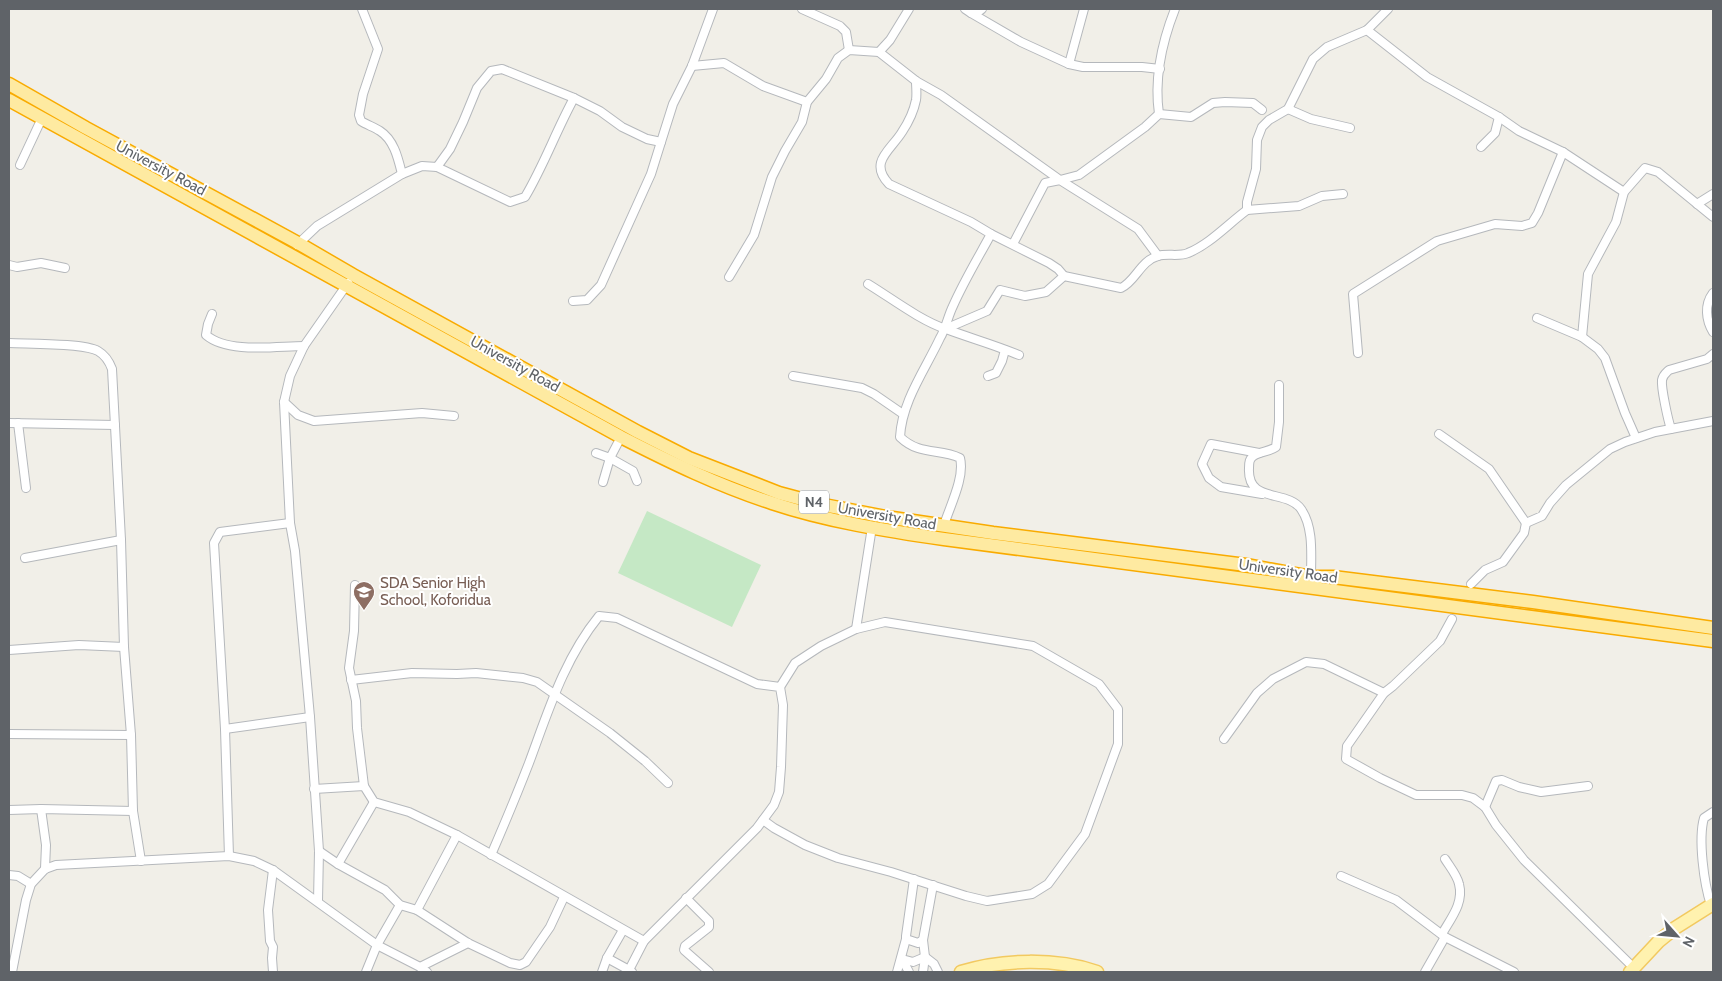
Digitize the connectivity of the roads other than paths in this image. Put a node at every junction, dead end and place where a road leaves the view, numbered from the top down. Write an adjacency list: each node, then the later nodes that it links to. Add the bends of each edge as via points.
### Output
1 (362, 9): 32 (street, via 378,49 359,115 361,121 390,139)
2 (713, 9): 14 (street)
3 (802, 9): 11 (street, via 840,26 846,32)
4 (909, 9): 12 (street)
5 (982, 9): 9 (street, via 976,13)
6 (1084, 9): 13 (street)
7 (1175, 9): 15 (street, via 1163,43)
8 (1388, 9): 10 (street)
9 (968, 11): 13 (street, via 1021,42)
10 (1367, 30): 21 (street, via 1327,47 1313,59); 24 (street, via 1427,77)
11 (849, 50): 12 (street); 20 (street, via 838,58)
12 (879, 52): 16 (street)
13 (1069, 64): 15 (street)
14 (692, 66): 20 (street, via 724,63 763,86); 27 (street, via 673,104)
15 (1160, 69): 23 (street)
16 (916, 81): 33 (street, via 941,95); 40 (street, via 916,99 911,114 902,133 883,157 882,178 888,184)
17 (9, 84): 41 (highway, University Road / N4)
18 (574, 98): 27 (street, via 622,127); 31 (street, via 502,68 491,71 477,88 464,122); 31 (street, via 525,197 510,202)
19 (9, 100): 25 (highway, University Road / N4)
20 (807, 102): 48 (street, via 802,122 772,177 754,235)
21 (1288, 109): 26 (street, via 1311,119); 38 (street, via 1269,120 1256,140 1256,169)
22 (1262, 110): 23 (street, via 1253,103 1225,102 1214,103 1191,117)
23 (1159, 114): 33 (street, via 1079,175)
24 (1499, 117): 28 (street, via 1495,133); 29 (street)
25 (42, 118): 30 (street); 43 (highway, University Road / N4)
26 (1350, 128)
27 (661, 142): 52 (street, via 648,182 601,285 587,300)
28 (1482, 147)
29 (1563, 152): 34 (street); 61 (street, via 1532,223 1522,226 1495,224 1438,241 1354,294)
30 (20, 165)
31 (437, 167): 32 (street, via 422,166)
32 (402, 174): 41 (street, via 317,226)
33 (1060, 180): 42 (street, via 1045,183); 44 (street, via 1138,230)
34 (1624, 192): 37 (street, via 1645,168 1658,172); 57 (street, via 1616,222 1588,274)
35 (1343, 194): 38 (street, via 1322,196 1299,206)
36 (1713, 194): 37 (street)
37 (1697, 204): 39 (street)
38 (1247, 210): 44 (street, via 1186,254)
39 (1713, 216)
40 (991, 234): 42 (street); 55 (street, via 952,308)
41 (298, 243): 43 (street); 49 (highway, University Road / N4)
42 (1013, 244): 47 (street, via 1058,269)
43 (287, 254): 49 (highway, University Road / N4)
44 (1158, 256): 47 (street, via 1139,269 1129,284 1121,288)
45 (9, 265): 46 (street, via 42,264)
46 (65, 268)
47 (1064, 276): 55 (street, via 1046,292 1024,296 1000,290 987,311)
48 (729, 277)
49 (350, 280): 59 (street); 76 (highway, University Road / N4); 87 (highway, University Road / N4, via 689,458 740,479 824,505)
50 (868, 284): 55 (street)
51 (1713, 294): 56 (street, via 1707,312)
52 (573, 301)
53 (212, 314): 59 (street, via 206,335 214,342 238,347)
54 (1537, 318): 57 (street)
55 (945, 329): 60 (street); 68 (street)
56 (1713, 332)
57 (1582, 337): 77 (street, via 1605,358)
58 (9, 343): 73 (street, via 76,346 96,349 104,354 112,369)
59 (304, 346): 67 (street, via 290,376)
60 (1005, 350): 63 (street); 65 (street, via 996,373)
61 (1358, 353)
62 (1713, 354): 74 (street, via 1664,374 1662,380)
63 (1019, 355)
64 (793, 376): 68 (street, via 862,388)
65 (988, 376)
66 (1279, 385): 79 (street, via 1276,447)
67 (284, 402): 69 (street, via 298,416 314,421 422,413); 85 (street)
68 (903, 414): 87 (street, via 900,437 908,445 960,458 959,479)
69 (454, 416)
70 (1713, 420): 74 (street)
71 (9, 423): 72 (street)
72 (18, 423): 73 (street); 83 (street)
73 (115, 424): 90 (street)
74 (1671, 429): 77 (street)
75 (1439, 434): 86 (street, via 1489,469)
76 (621, 437): 80 (street); 88 (highway, University Road / N4, via 684,468 772,503)
77 (1636, 438): 86 (street, via 1594,461 1566,485 1542,516)
78 (596, 453): 80 (street)
79 (1259, 454): 84 (street, via 1249,461 1250,481); 84 (street, via 1211,444 1202,464 1209,478 1221,487)
80 (610, 458): 81 (street, via 633,471); 82 (street)
81 (637, 481)
82 (603, 482)
83 (26, 488)
84 (1266, 494): 92 (street, via 1295,502 1302,510 1310,527)
85 (290, 523): 105 (street); 106 (street, via 220,532 214,542)
86 (1526, 523): 93 (street, via 1524,533 1503,562 1485,570)
87 (944, 525): 89 (highway, University Road / N4)
88 (872, 527): 89 (highway, University Road / N4, via 896,532); 97 (street)
89 (992, 539): 92 (highway, University Road / N4, via 1246,565); 98 (highway, University Road / N4)
90 (121, 540): 91 (street); 99 (street)
91 (25, 558)
92 (1311, 577): 96 (highway, University Road / N4, via 1426,588)
93 (1471, 584)
94 (355, 585): 101 (street)
95 (1452, 620): 103 (street, via 1440,641)
96 (1713, 628)
97 (856, 629): 102 (street, via 795,664); 134 (street, via 885,622 1033,646 1099,684 1118,709 1118,744 1085,834 1048,884 1032,894 987,901)
98 (1713, 641)
99 (124, 647): 100 (street, via 79,645); 108 (street)
100 (9, 650)
101 (350, 680): 104 (street, via 412,673 476,673 523,678 537,682); 111 (street, via 356,701)
102 (780, 687): 104 (street, via 757,684 618,618 600,616 574,652); 120 (street, via 783,705 779,792)
103 (1384, 693): 109 (street, via 1324,664 1306,662 1273,679 1257,693); 115 (street, via 1347,746 1346,759 1416,795 1462,795)
104 (554, 695): 110 (street, via 610,733); 123 (street, via 514,803)
105 (310, 717): 106 (street); 113 (street)
106 (225, 729): 124 (street)
107 (9, 734): 108 (street)
108 (131, 735): 118 (street)
109 (1224, 739)
110 (668, 783)
111 (364, 786): 113 (street); 114 (street)
112 (1588, 786): 115 (street, via 1541,792 1496,781)
113 (314, 789): 122 (street)
114 (374, 802): 121 (street, via 410,812); 127 (street)
115 (1485, 807): 152 (street, via 1524,860)
116 (41, 808): 117 (street); 118 (street); 128 (street, via 46,845)
117 (9, 810)
118 (133, 811): 126 (street)
119 (1713, 812): 138 (street, via 1704,818 1702,848 1706,892)
120 (763, 820): 132 (street, via 805,845 838,858); 136 (street)
121 (457, 836): 123 (street); 140 (street)
122 (319, 850): 127 (street); 137 (street)
123 (490, 855): 135 (street)
124 (229, 856): 126 (street); 129 (street, via 254,861)
125 (1445, 860): 142 (street, via 1459,883 1460,899)
126 (142, 861): 128 (street)
127 (338, 864): 139 (street, via 385,890)
128 (45, 868): 133 (street)
129 (273, 870): 137 (street); 155 (street, via 268,910)
130 (9, 875): 133 (street)
131 (1341, 876): 142 (street, via 1396,900)
132 (914, 879): 134 (street); 143 (street)
133 (31, 884): 154 (street)
134 (933, 886): 144 (street)
135 (564, 897): 141 (street); 146 (street, via 550,927 526,962 520,965)
136 (686, 898): 145 (street); 158 (street, via 709,921 709,927 684,950)
137 (318, 901): 147 (street)
138 (1712, 904): 152 (main road, via 1675,928)
139 (400, 905): 140 (street); 147 (street)
140 (416, 910): 146 (street)
141 (623, 930): 145 (street); 149 (street)
142 (1443, 936): 165 (street); 166 (street)
143 (906, 940): 144 (street, via 918,943); 150 (street)
144 (923, 940): 148 (street)
145 (644, 941): 153 (street)
146 (468, 943): 151 (street)
147 (377, 945): 151 (street); 156 (street)
148 (925, 956): 150 (street, via 913,962); 161 (street); 162 (street)
149 (607, 958): 153 (street); 157 (street)
150 (902, 958): 159 (street); 160 (street)
151 (424, 970)
152 (1632, 970)
153 (630, 971)
154 (12, 972)
155 (274, 972)
156 (366, 972)
157 (602, 972)
158 (709, 972)
159 (897, 972)
160 (909, 972)
161 (923, 972)
162 (938, 972)
163 (961, 972): 164 (main road, via 1045,961)
164 (1097, 972)
165 (1424, 972)
166 (1514, 972)

